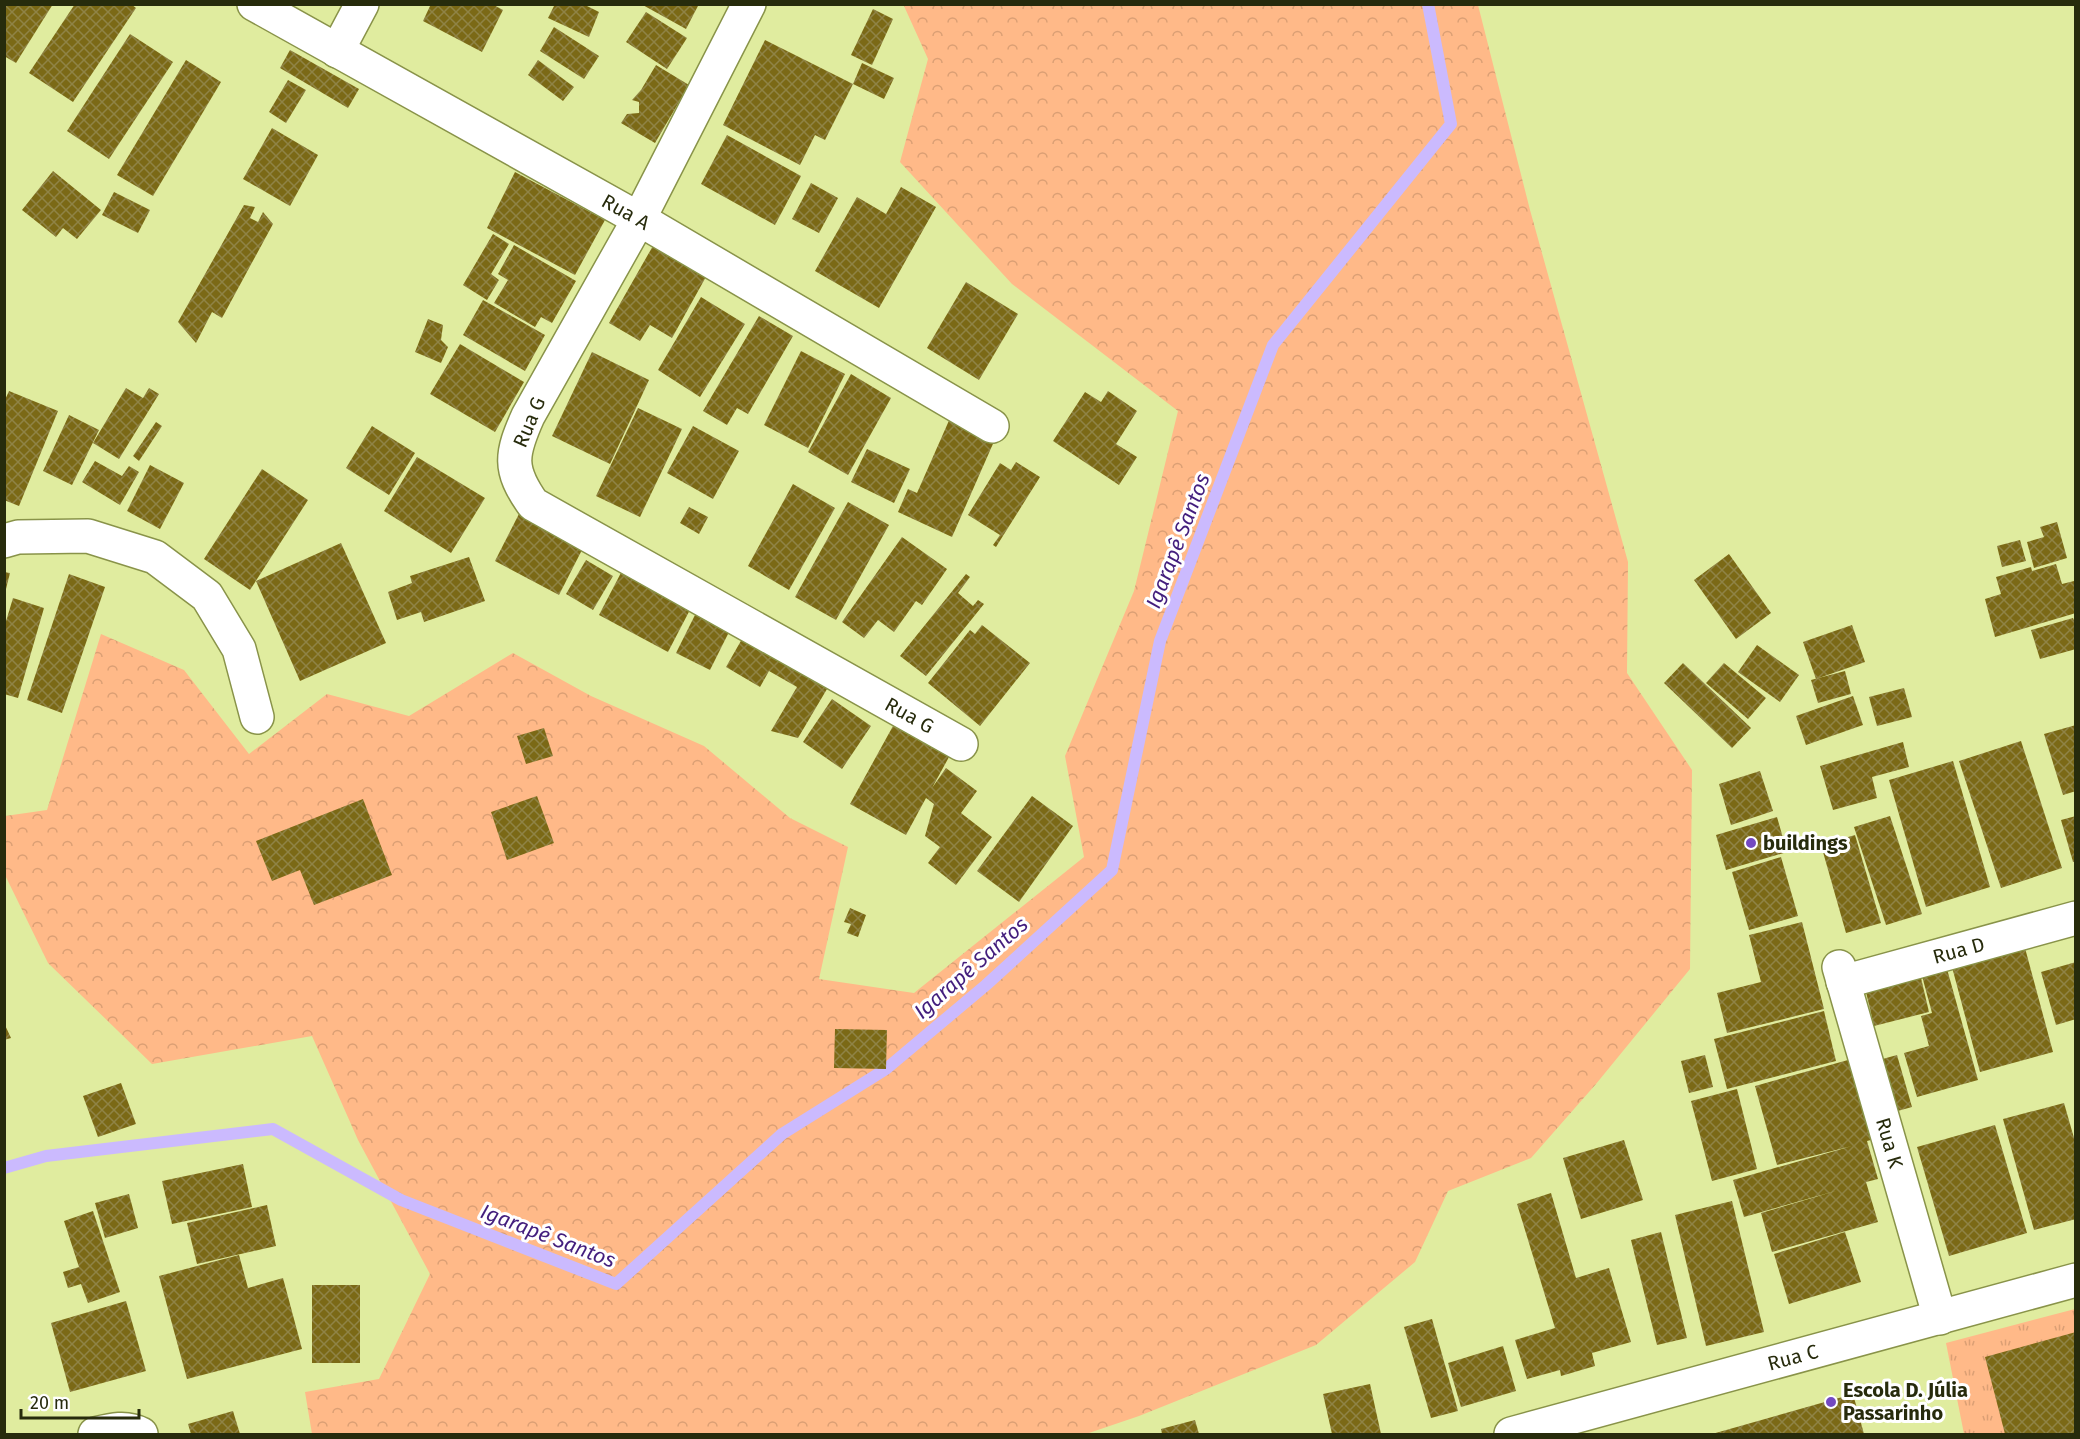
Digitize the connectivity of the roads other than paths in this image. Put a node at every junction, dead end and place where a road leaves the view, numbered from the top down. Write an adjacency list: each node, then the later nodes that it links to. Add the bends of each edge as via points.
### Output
1 (255, 4): 4 (street, Rua A)
2 (362, 4): 4 (street)
3 (749, 4): 5 (street, Rua G)
4 (337, 51): 5 (street, Rua A)
5 (639, 219): 6 (street, Rua A); 9 (street, Rua G, via 528,416 516,445 515,470 521,487 533,504)
6 (992, 426)
7 (4, 541): 8 (street, via 18,537 88,536 155,557 207,596 239,649)
8 (257, 717)
9 (961, 744)
10 (2076, 918): 11 (street, Rua D)
11 (1841, 975): 13 (street, Rua K)
12 (2076, 1280): 13 (street, Rua C)
13 (1940, 1317): 16 (street, Rua C)
14 (95, 1434): 15 (street, via 115,1429)
15 (141, 1434)
16 (1511, 1434)

